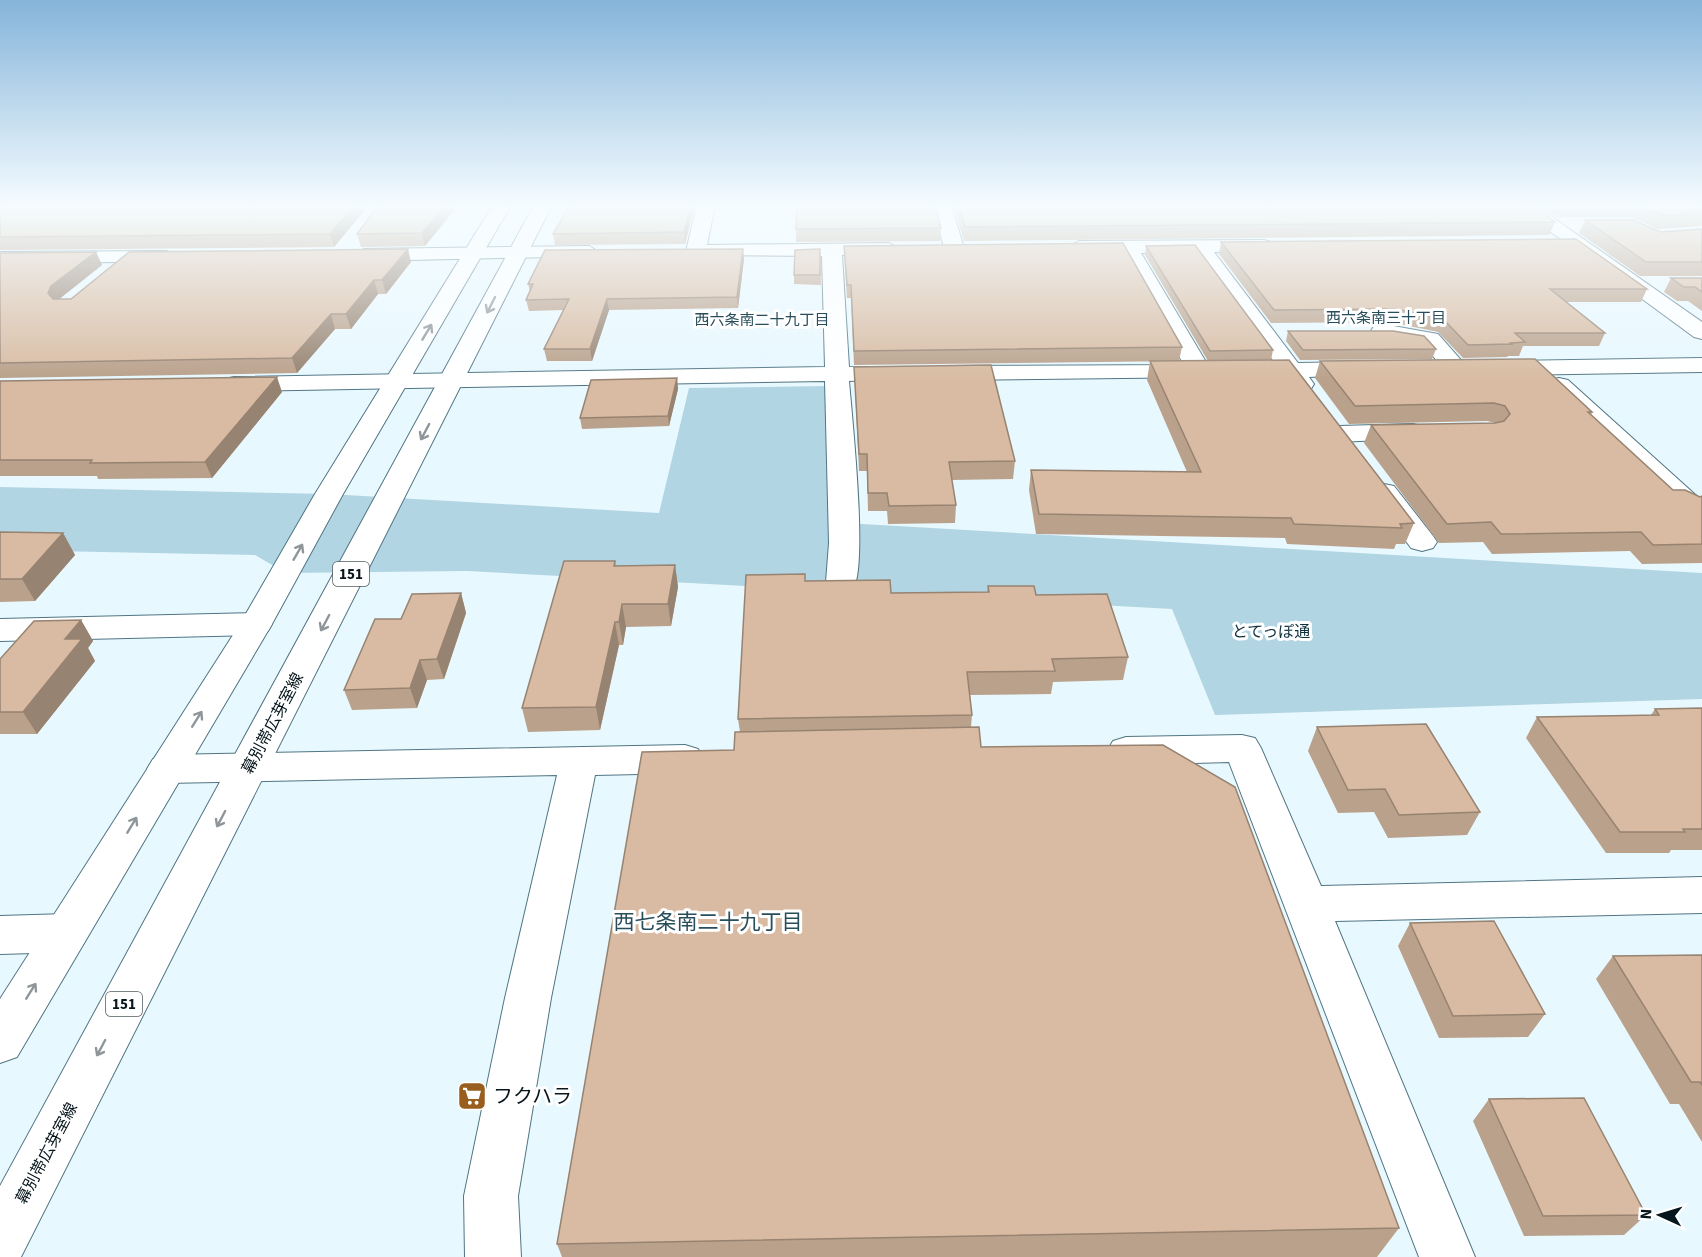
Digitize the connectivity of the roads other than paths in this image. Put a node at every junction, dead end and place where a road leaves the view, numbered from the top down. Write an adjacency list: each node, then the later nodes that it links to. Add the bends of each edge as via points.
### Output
1 (121, 264): 8 (street)
2 (467, 264): 24 (street, one-way to 2)
3 (513, 264): 23 (street, 幕別帯広芽室線 / 151, one-way to 23)
4 (833, 264): 22 (street)
5 (1138, 264): 21 (street)
6 (1212, 264): 12 (street)
7 (1606, 264): 9 (street)
8 (103, 278)
9 (1635, 284): 10 (street); 14 (street)
10 (1668, 284)
11 (1356, 331): 17 (street, via 1390,331 1430,339)
12 (1263, 332): 13 (street); 20 (street)
13 (1286, 332)
14 (1702, 332)
15 (1702, 365): 16 (street)
16 (1540, 367): 17 (street); 28 (street)
17 (1456, 368): 19 (street)
18 (1386, 369): 20 (street)
19 (1421, 369)
20 (1291, 370): 21 (street); 26 (street)
21 (1200, 372): 22 (street)
22 (837, 374): 23 (street); 30 (street)
23 (453, 380): 24 (street); 36 (street, 幕別帯広芽室線 / 151, one-way to 36)
24 (397, 382): 25 (street); 31 (street, one-way to 24)
25 (210, 385)
26 (1328, 419): 27 (street); 29 (street)
27 (1442, 432)
28 (1690, 505)
29 (1422, 542)
30 (842, 582)
31 (256, 624): 32 (street); 37 (street, one-way to 31)
32 (0, 630)
33 (1088, 751): 39 (street, via 1242,748)
34 (721, 759): 35 (street)
35 (579, 762): 36 (street); 44 (street, via 528,998 491,1196)
36 (248, 767): 37 (street); 43 (street, 幕別帯広芽室線 / 151, one-way to 43)
37 (166, 769): 40 (street, one-way to 37)
38 (1702, 895): 39 (street)
39 (1307, 904): 45 (street)
40 (67, 933): 41 (street); 42 (street, one-way to 40)
41 (0, 935)
42 (0, 1041)
43 (0, 1241)
44 (493, 1257)
45 (1447, 1257)

